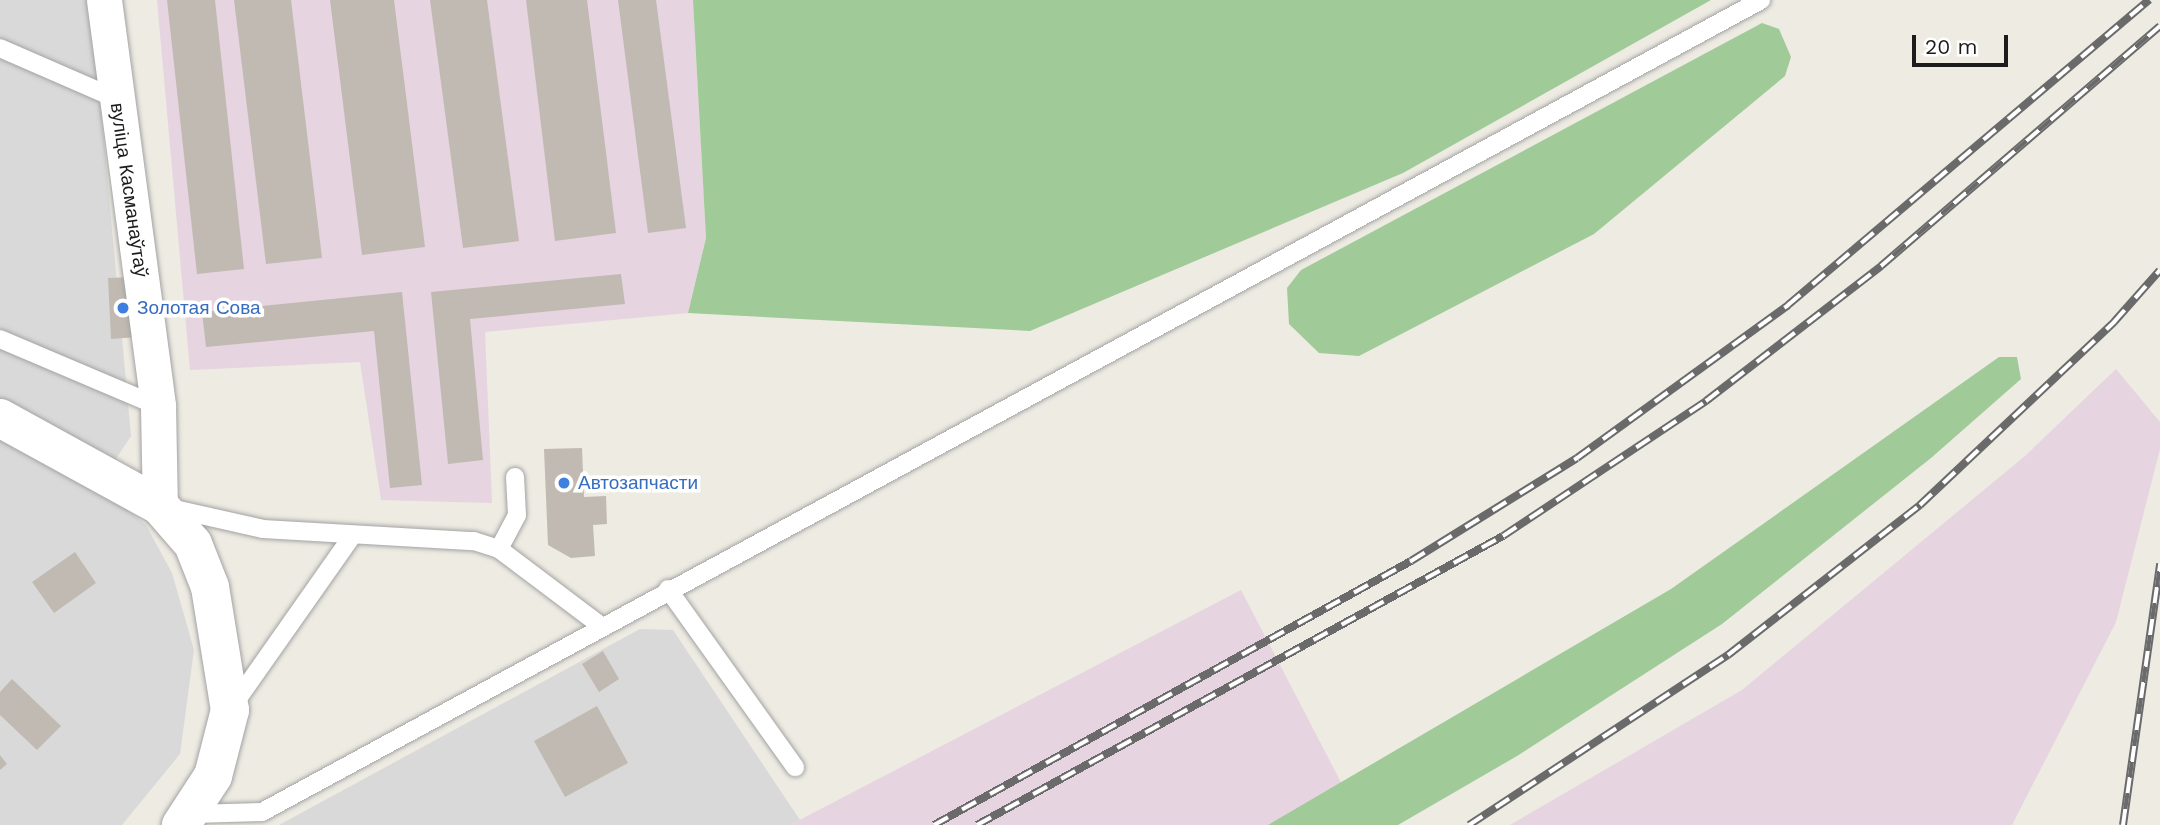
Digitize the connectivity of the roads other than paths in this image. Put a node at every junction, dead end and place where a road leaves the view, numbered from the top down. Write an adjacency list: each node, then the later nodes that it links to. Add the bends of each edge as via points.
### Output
1 (104, 0): 4 (street, вуліца Касманаўтаў)
2 (1761, 0): 12 (lane)
3 (0, 48): 4 (lane)
4 (117, 99): 6 (street, вуліца Касманаўтаў)
5 (0, 340): 6 (lane)
6 (158, 406): 9 (street, вуліца Касманаўтаў)
7 (0, 418): 9 (street)
8 (515, 477): 11 (lane, via 517,515)
9 (160, 506): 10 (lane, via 262,529); 14 (street, via 192,544 210,587)
10 (352, 536): 11 (lane, via 474,541); 14 (lane)
11 (499, 549): 13 (lane)
12 (668, 589): 13 (lane); 15 (lane)
13 (600, 625): 16 (lane, via 262,813)
14 (230, 710): 16 (street, via 213,776)
15 (795, 767)
16 (186, 820)

